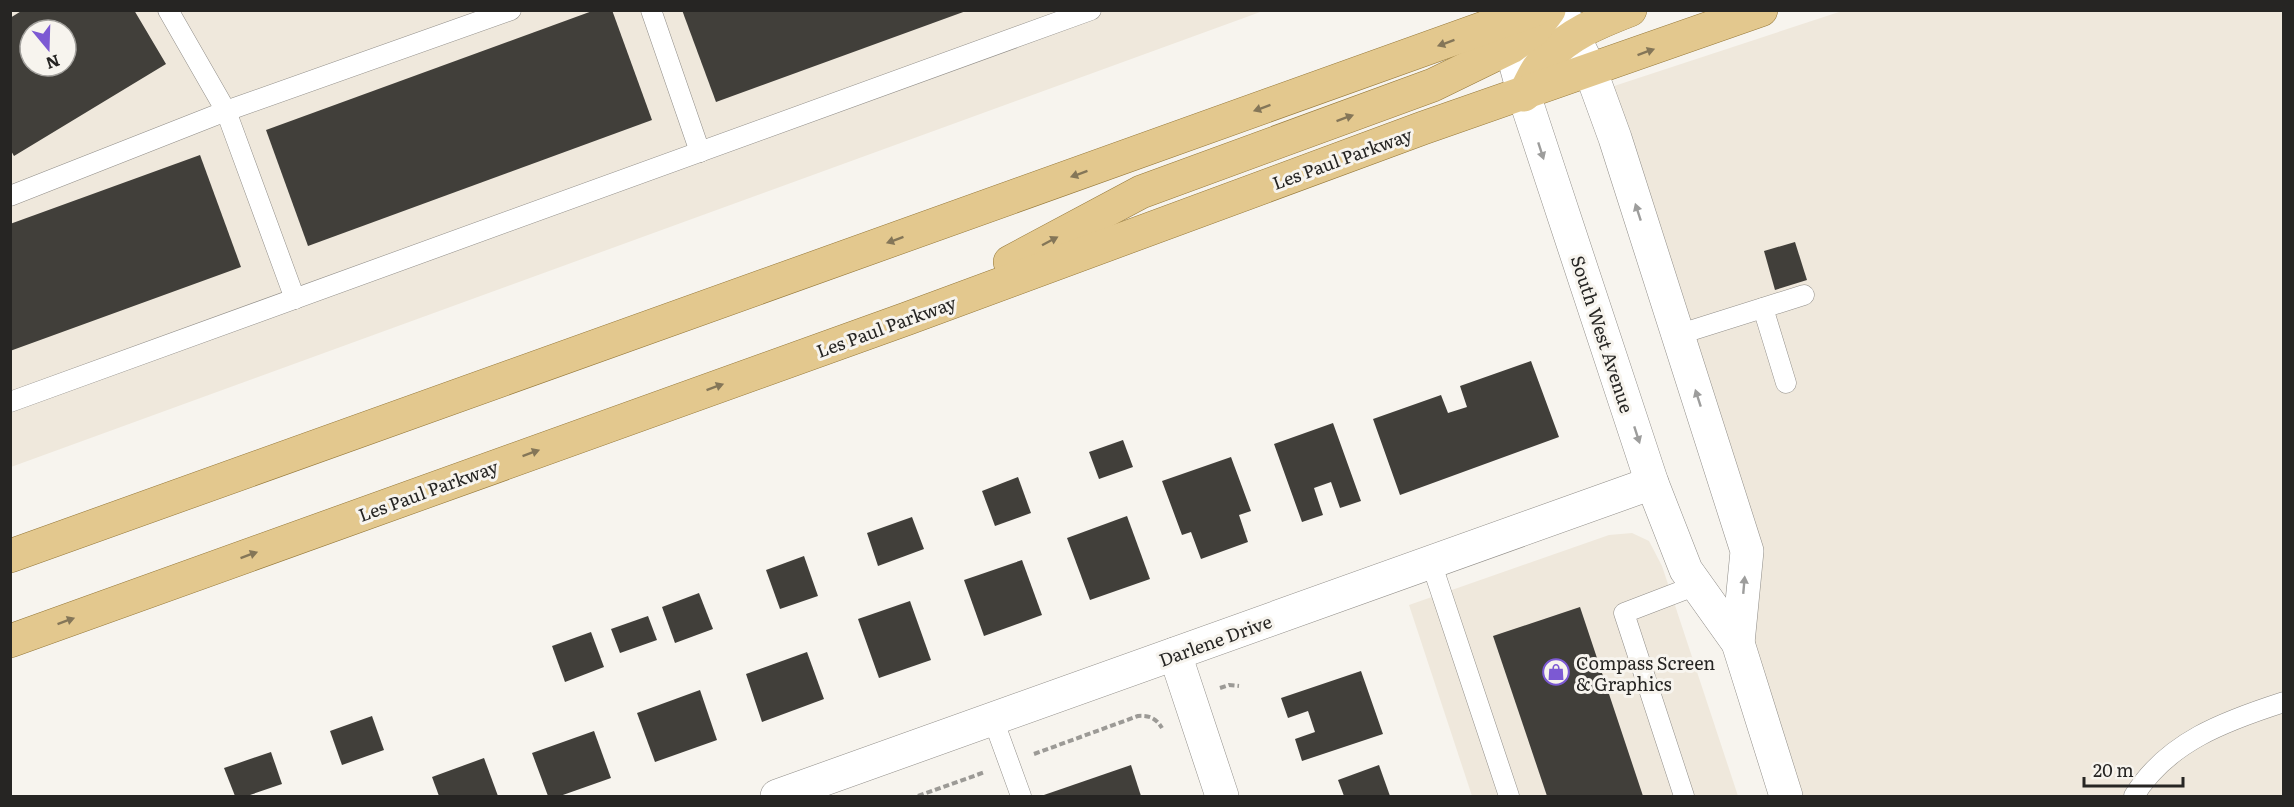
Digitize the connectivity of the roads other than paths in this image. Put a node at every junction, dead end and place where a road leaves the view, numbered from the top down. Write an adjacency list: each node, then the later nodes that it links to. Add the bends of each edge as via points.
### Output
1 (168, 10): 13 (lane)
2 (511, 10): 13 (lane)
3 (651, 10): 14 (lane)
4 (1091, 10): 14 (lane)
5 (1534, 10): 10 (main road)
6 (1549, 10): 10 (main road, via 1535,29)
7 (1630, 10): 9 (main road, via 1603,21)
8 (1761, 10): 11 (main road, Les Paul Parkway, one-way to 8)
9 (1567, 23): 11 (street, South West Avenue); 12 (main road)
10 (1503, 27): 12 (street, South West Avenue); 19 (main road, one-way to 10, via 1141,192 1434,85); 24 (main road, one-way to 24)
11 (1591, 72): 12 (main road, Les Paul Parkway); 20 (street, South West Avenue, one-way to 11)
12 (1524, 95): 19 (main road, Les Paul Parkway); 23 (street, South West Avenue, one-way to 23)
13 (226, 111): 15 (lane); 17 (lane)
14 (700, 152): 17 (lane)
15 (10, 196)
16 (1804, 295): 18 (lane)
17 (295, 299): 22 (lane)
18 (1763, 308): 20 (lane); 21 (lane)
19 (906, 319): 27 (main road, Les Paul Parkway, one-way to 19)
20 (1677, 335): 28 (street, South West Avenue, one-way to 20, via 1747,551)
21 (1786, 382)
22 (10, 402)
23 (1652, 483): 25 (street, Darlene Drive); 26 (street, South West Avenue, via 1686,570)
24 (10, 556)
25 (1431, 562): 29 (street, Darlene Drive); 36 (lane)
26 (1697, 585): 28 (street, South West Avenue); 37 (lane, via 1624,613)
27 (10, 640)
28 (1738, 644): 38 (street, South West Avenue)
29 (1175, 654): 31 (street, Darlene Drive); 35 (street)
30 (2283, 702): 32 (lane, via 2231,719 2192,739 2165,758)
31 (993, 719): 33 (street, Darlene Drive); 34 (lane)
32 (2139, 794)
33 (777, 796)
34 (1021, 796)
35 (1222, 796)
36 (1509, 796)
37 (1684, 796)
38 (1782, 796)

